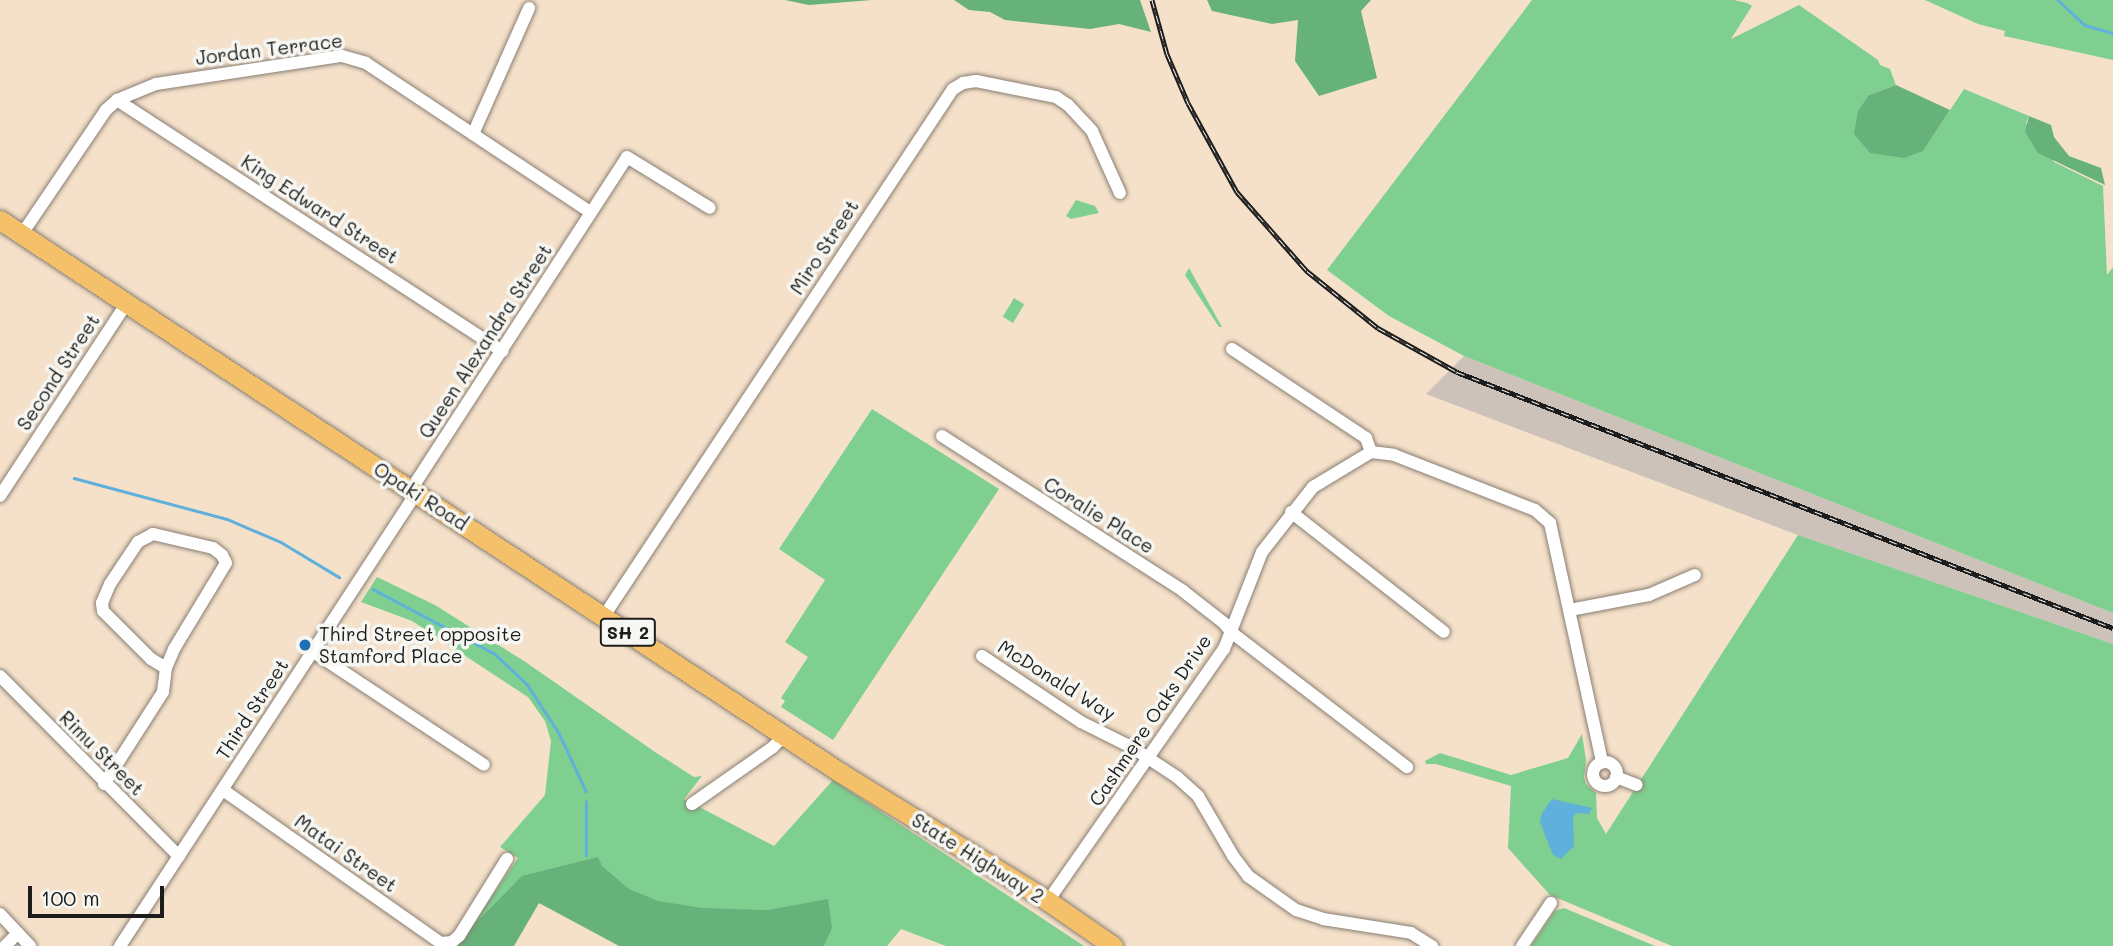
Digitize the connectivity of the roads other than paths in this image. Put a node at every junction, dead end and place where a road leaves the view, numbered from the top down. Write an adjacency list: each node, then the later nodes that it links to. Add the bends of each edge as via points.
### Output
1 (529, 8): 3 (street)
2 (117, 100): 3 (street, Jordan Terrace, via 156,84 342,56 366,63); 8 (street, Jordan Terrace); 11 (street, King Edward Street)
3 (473, 134): 6 (street, Jordan Terrace)
4 (1119, 193): 19 (street, Miro Street, via 1092,131 1056,97 976,81 953,89)
5 (710, 208): 6 (street, Queen Alexandra Street, via 627,157)
6 (590, 212): 11 (street, Queen Alexandra Street)
7 (0, 220): 8 (highway, Opaki Road / SH 2)
8 (22, 234): 9 (highway, Opaki Road / SH 2)
9 (126, 304): 14 (highway, Opaki Road / SH 2); 15 (street, Second Street)
10 (1232, 349): 13 (street, via 1366,438)
11 (502, 351): 14 (street, Queen Alexandra Street)
12 (942, 436): 20 (street, Coralie Place, via 1183,591)
13 (1371, 452): 16 (street, Cashmere Oaks Drive, via 1312,487); 18 (street, via 1394,455 1543,515 1555,537)
14 (414, 491): 19 (highway, Opaki Road / SH 2); 22 (street, Third Street)
15 (0, 496)
16 (1291, 512): 20 (street, Cashmere Oaks Drive, via 1256,561); 21 (street)
17 (1695, 575): 18 (street, via 1649,595)
18 (1570, 610): 28 (street)
19 (604, 616): 26 (highway, Opaki Road / SH 2)
20 (1231, 632): 27 (street, Cashmere Oaks Drive); 30 (street, Coralie Place)
21 (1444, 632)
22 (312, 651): 29 (street); 35 (street, Third Street)
23 (982, 656): 27 (street, McDonald Way, via 1091,728)
24 (166, 668): 24 (street, via 103,611 102,603 138,542 153,534 213,548 226,563); 33 (street, via 163,692)
25 (0, 676): 33 (street, Rimu Street)
26 (785, 734): 31 (highway, Opaki Road / SH 2); 36 (street)
27 (1149, 757): 39 (street, Cashmere Oaks Drive); 47 (street, McDonald Way, via 1198,796 1240,866 1271,893 1308,916 1412,934)
28 (1602, 762): 32 (street, via 1613,765); 32 (street, via 1594,769 1597,783 1608,785)
29 (485, 765)
30 (1407, 767)
31 (841, 773): 39 (highway, State Highway 2 / SH 2)
32 (1616, 777): 34 (street)
33 (104, 784): 37 (street, Rimu Street)
34 (1637, 785)
35 (223, 790): 37 (street, Third Street); 38 (street, Matai Street, via 437,941 448,943 459,936)
36 (692, 804)
37 (179, 856): 45 (street, Third Street)
38 (507, 859)
39 (1048, 901): 46 (highway, State Highway 2 / SH 2)
40 (1551, 903): 48 (street)
41 (0, 914): 42 (street)
42 (18, 933): 43 (street); 44 (street)
43 (5, 946)
44 (30, 946)
45 (120, 946)
46 (1113, 946)
47 (1432, 946)
48 (1522, 946)

